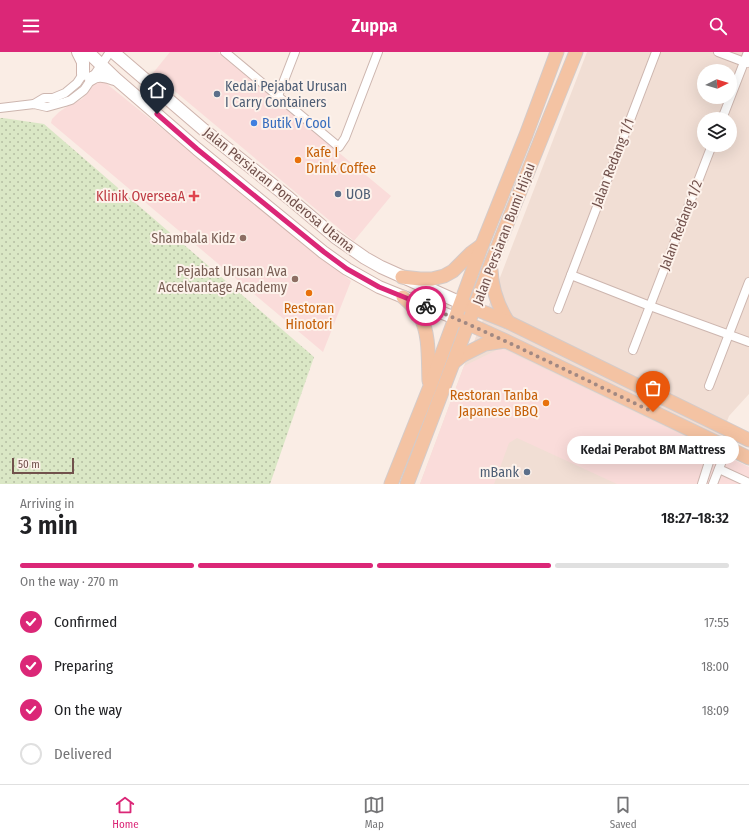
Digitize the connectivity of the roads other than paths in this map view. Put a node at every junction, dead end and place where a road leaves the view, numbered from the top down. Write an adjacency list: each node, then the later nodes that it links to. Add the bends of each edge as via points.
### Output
1 (78, 52): 14 (main road)
2 (110, 52): 12 (street)
3 (113, 52): 23 (main road, Jalan Persiaran Ponderosa Utama, via 335,237 366,258)
4 (225, 52): 16 (street)
5 (295, 52): 16 (street)
6 (378, 52): 16 (street, via 345,138 339,147)
7 (557, 52): 20 (main road, Jalan Persiaran Bumi Hijau)
8 (576, 52): 21 (main road, Jalan Persiaran Bumi Hijau)
9 (656, 52): 22 (street, Jalan Redang 1/1)
10 (718, 52): 13 (street)
11 (748, 52): 13 (street)
12 (93, 56): 14 (street); 14 (street); 15 (main road, Jalan Persiaran Ponderosa Utama)
13 (746, 63): 18 (street)
14 (87, 76): 15 (main road, via 99,75); 17 (street, via 84,90 71,100 47,107 34,104)
15 (116, 79): 25 (main road, Jalan Persiaran Ponderosa Utama, via 197,149 324,252 379,287)
16 (278, 96)
17 (0, 108)
18 (725, 112)
19 (709, 152): 27 (street, Jalan Redang 1/2)
20 (482, 245): 23 (main road, via 453,272 444,276 432,279); 26 (main road, Jalan Persiaran Bumi Hijau)
21 (490, 266): 28 (main road, Jalan Persiaran Bumi Hijau); 31 (main road, via 495,298)
22 (571, 275): 27 (street); 29 (street, Jalan Redang 1/1)
23 (402, 277): 26 (main road, Jalan Persiaran Ponderosa Utama)
24 (749, 282): 33 (street)
25 (404, 297): 30 (main road, Jalan Persiaran Ponderosa Utama); 39 (main road, via 415,307 424,325)
26 (461, 303): 28 (main road); 30 (main road, Jalan Persiaran Bumi Hijau)
27 (650, 306): 33 (street); 36 (street)
28 (475, 309): 31 (main road); 32 (main road, Jalan Persiaran Bumi Hijau)
29 (558, 309)
30 (455, 318): 32 (main road); 39 (main road, Jalan Persiaran Bumi Hijau)
31 (508, 322): 40 (main road)
32 (468, 324): 34 (main road); 37 (main road, Jalan Persiaran Bumi Hijau)
33 (728, 335): 35 (street); 38 (street)
34 (506, 341): 37 (main road, via 485,344); 41 (main road)
35 (749, 342)
36 (633, 350)
37 (453, 363): 46 (main road, Jalan Persiaran Bumi Hijau)
38 (709, 386)
39 (429, 389): 45 (main road, Jalan Persiaran Bumi Hijau)
40 (749, 440)
41 (722, 445): 42 (main road); 43 (street); 47 (street, via 709,462)
42 (749, 458)
43 (719, 469): 44 (street); 48 (street)
44 (749, 483)
45 (391, 484)
46 (407, 484)
47 (702, 484)
48 (713, 484)

